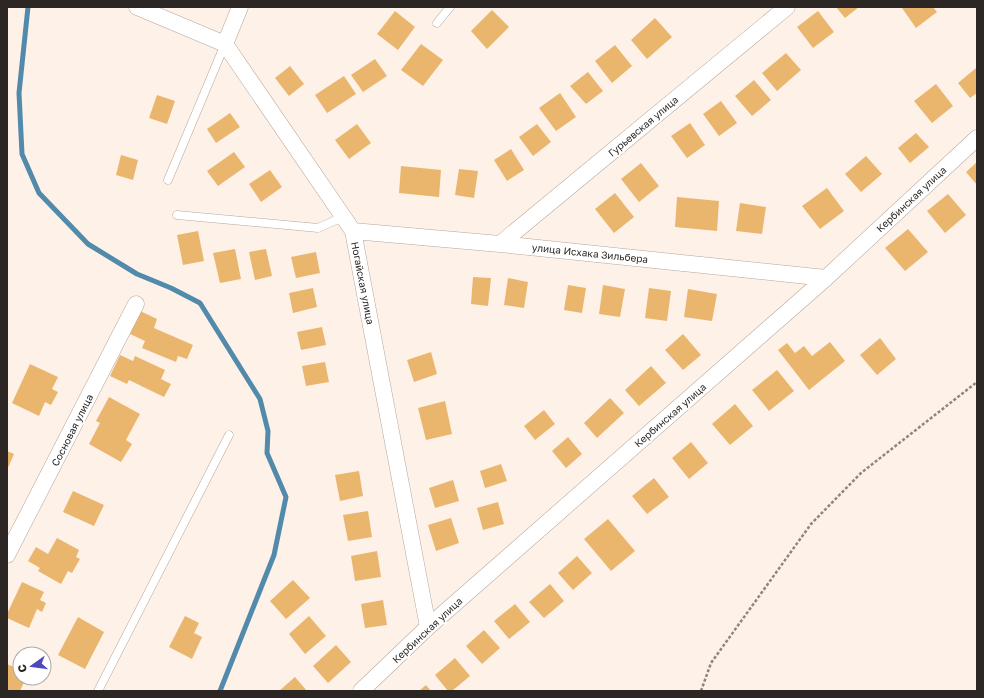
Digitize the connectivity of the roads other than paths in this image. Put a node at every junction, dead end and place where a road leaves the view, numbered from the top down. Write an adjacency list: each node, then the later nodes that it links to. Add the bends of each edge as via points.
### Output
1 (137, 7): 6 (street)
2 (240, 7): 6 (street)
3 (450, 7): 5 (lane)
4 (787, 7): 12 (street, Гурьевская улица)
5 (437, 23)
6 (225, 44): 8 (lane); 10 (street, Ногайская улица)
7 (977, 138): 13 (street, Кербинская улица)
8 (168, 180)
9 (177, 214): 10 (lane, via 318,228)
10 (343, 216): 11 (street, Ногайская улица)
11 (353, 231): 12 (street, улица Исхака Зильбера); 17 (street, Ногайская улица)
12 (500, 244): 13 (street, улица Исхака Зильбера)
13 (826, 278): 17 (street, Кербинская улица)
14 (136, 304): 16 (street, Сосновая улица)
15 (229, 435): 18 (lane)
16 (7, 555)
17 (428, 627): 19 (street, Кербинская улица)
18 (98, 691)
19 (361, 691)

